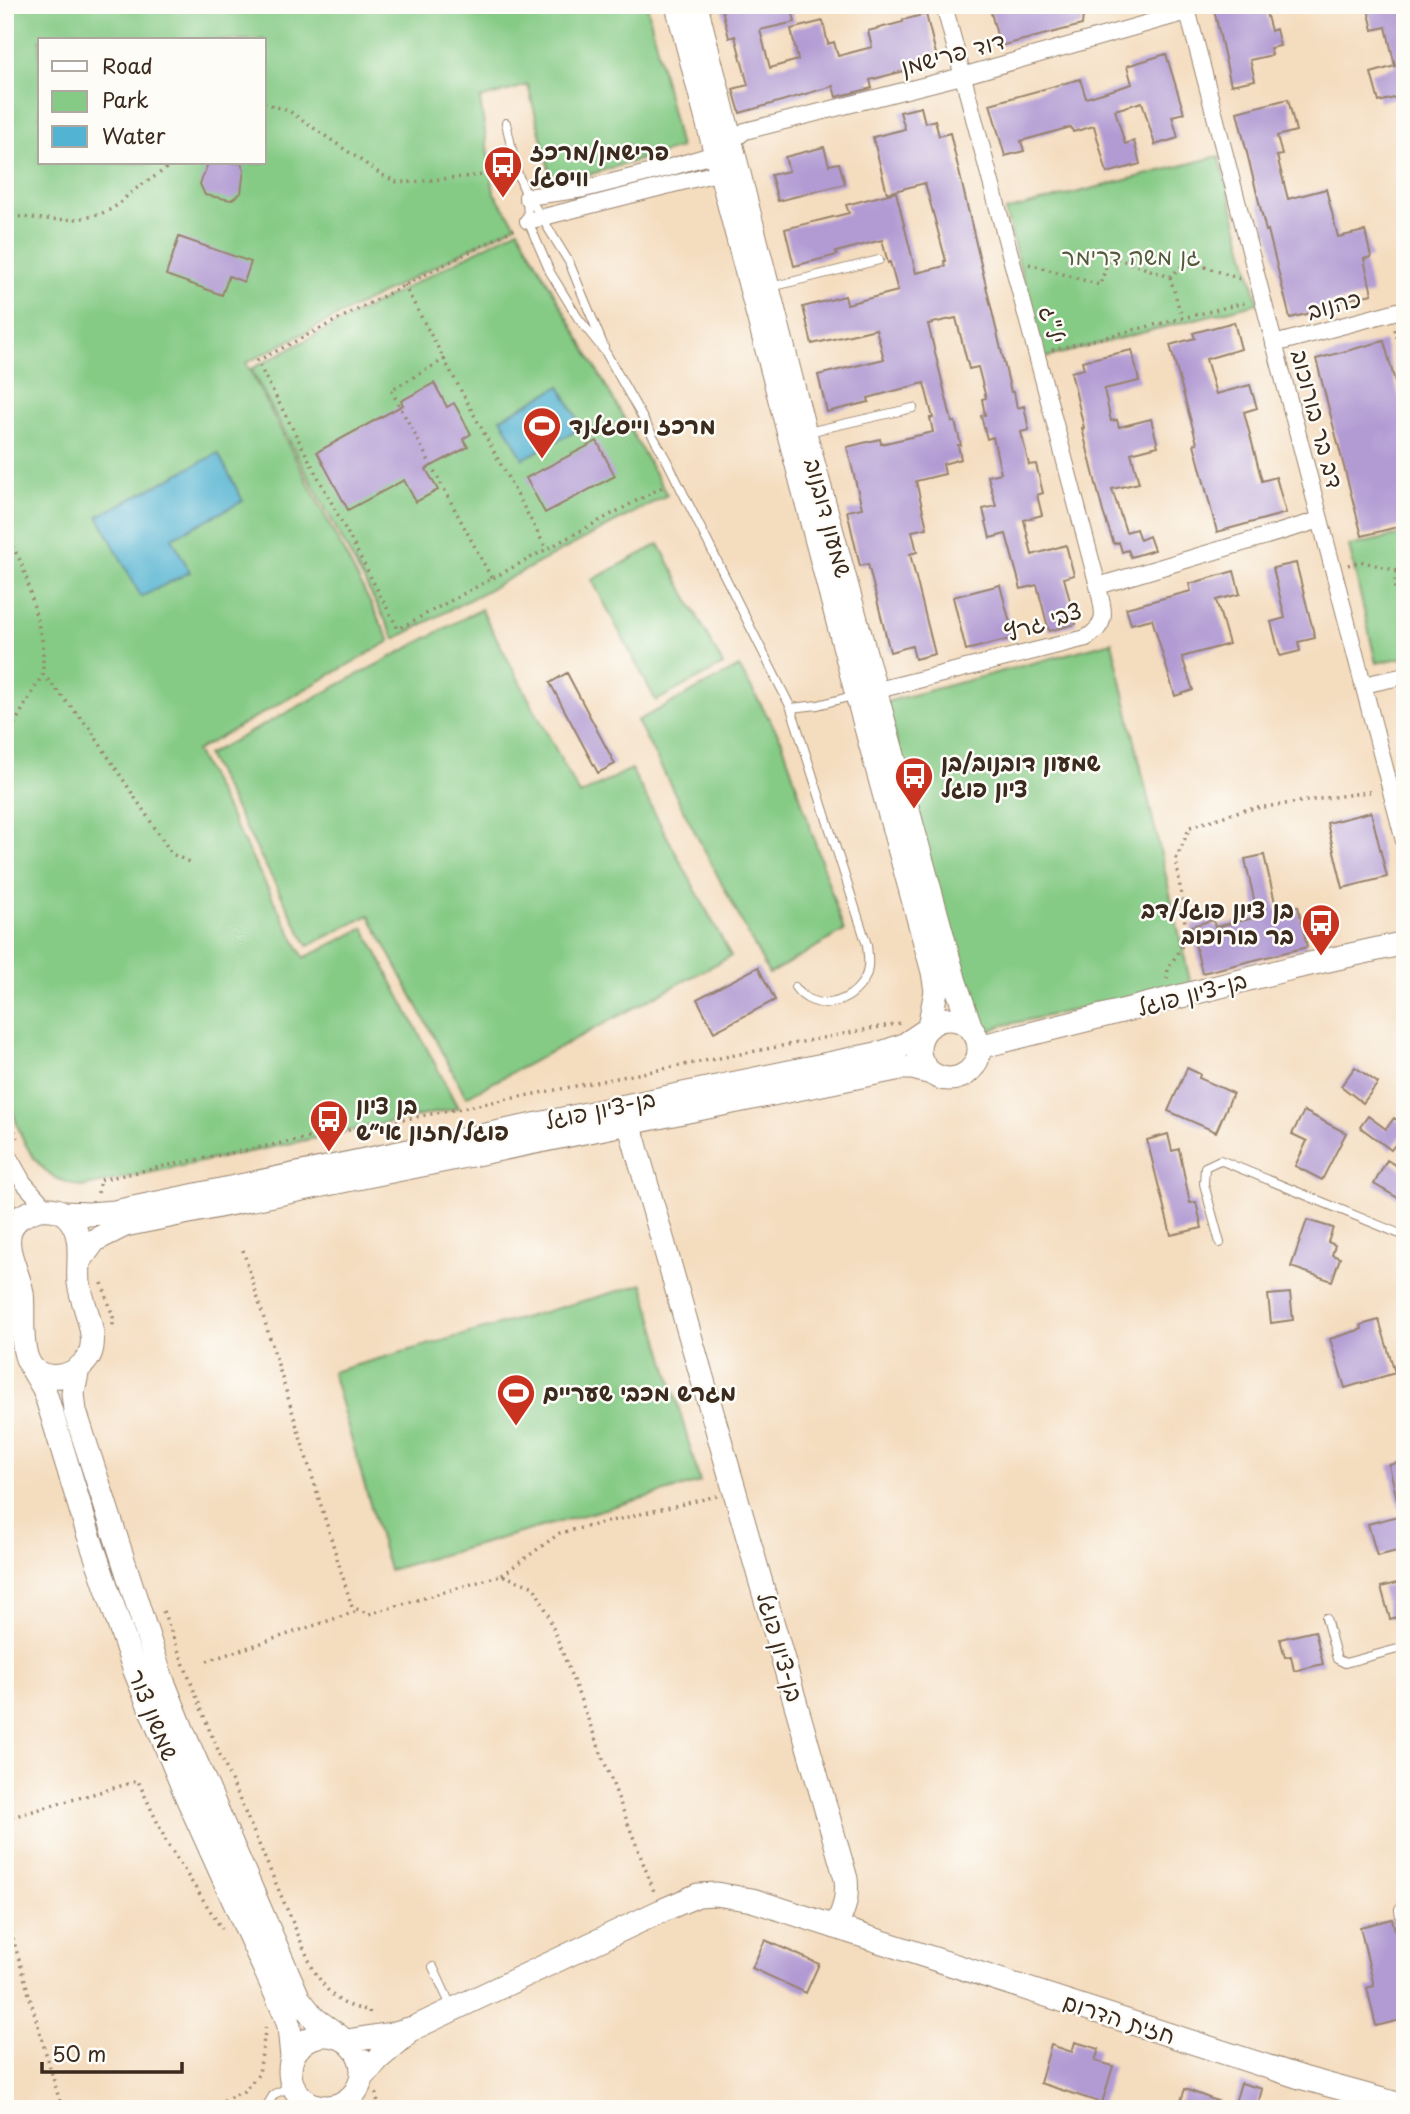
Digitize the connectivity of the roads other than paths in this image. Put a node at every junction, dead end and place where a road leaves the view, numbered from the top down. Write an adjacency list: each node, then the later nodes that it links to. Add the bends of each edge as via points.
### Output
1 (677, 5): 7 (street, שמעון דובנוב)
2 (696, 5): 7 (street, שמעון דובנוב)
3 (944, 5): 5 (street, יל"ג)
4 (1186, 9): 5 (street, דוד פרישמן); 13 (street, דב בר בורוכוב)
5 (962, 76): 7 (street, דוד פרישמן, via 745,131); 18 (street, יל"ג)
6 (506, 123): 8 (lane)
7 (723, 156): 8 (street, דוד פרישמן, via 584,189); 9 (street, דוד פרישמן); 11 (street, שמעון דובנוב); 21 (street, שמעון דובנוב)
8 (527, 197): 9 (lane); 9 (lane)
9 (536, 220): 14 (lane, via 579,282); 14 (lane, via 536,243 560,289)
10 (879, 260): 11 (lane)
11 (769, 287): 16 (street, שמעון דובנוב)
12 (1398, 311): 13 (street, כהנוב)
13 (1274, 344): 17 (street, דב בר בורוכוב)
14 (606, 353): 22 (lane, via 677,479)
15 (913, 408): 16 (lane)
16 (805, 433): 21 (street, שמעון דובנוב)
17 (1320, 520): 18 (street, צבי גרץ); 20 (street, דב בר בורוכוב)
18 (1098, 586): 21 (street, צבי גרץ, via 1103,622 1086,638)
19 (1405, 676): 20 (street)
20 (1363, 685): 23 (street, דב בר בורוכוב)
21 (866, 693): 22 (lane); 26 (street, שמעון דובנוב, via 933,972 936,991); 27 (street, שמעון דובנוב)
22 (791, 708): 25 (lane, via 867,945 869,964 856,989 827,1004 801,996)
23 (1405, 845)
24 (1405, 943): 27 (street, בן-ציון פוגל, via 1164,1002)
25 (795, 986)
26 (927, 1029): 27 (street, via 938,1021 958,1020); 28 (street, via 919,1053); 32 (street, בן-ציון פוגל, via 904,1045 881,1053 100,1214)
27 (975, 1037): 28 (street, via 975,1066 964,1076 944,1079)
28 (931, 1073): 29 (street, בן-ציון פוגל, via 901,1068)
29 (629, 1123): 36 (street, בן-ציון פוגל, via 125,1225 95,1240); 43 (street, בן-ציון פוגל, via 846,1879 848,1895)
30 (5, 1150): 32 (street, via 23,1182)
31 (5, 1196): 33 (street)
32 (55, 1211): 33 (street, via 23,1215); 36 (street, שמשון צור, via 71,1219 77,1232)
33 (10, 1232): 37 (street, שמשון צור, via 11,1256 22,1293 23,1345)
34 (1405, 1236): 35 (lane, via 1220,1160 1205,1167 1203,1175)
35 (1220, 1243)
36 (79, 1262): 38 (street, שמשון צור, via 81,1295 93,1341 87,1360)
37 (30, 1365): 38 (street, via 54,1376); 48 (street, שמשון צור, via 44,1389 135,1671 285,2014)
38 (78, 1369): 47 (street, שמשון צור, via 75,1411 160,1674 295,1992 315,2019)
39 (1326, 1618): 40 (lane, via 1337,1660)
40 (1405, 1647)
41 (1405, 1908): 42 (street)
42 (1405, 1921)
43 (835, 1927): 45 (street, חזית הדרום, via 751,1900 698,1895); 52 (street, חזית הדרום, via 1303,2078)
44 (433, 1967): 45 (lane)
45 (452, 2008): 46 (street, חזית הדרום)
46 (416, 2026): 47 (street, via 376,2038); 50 (street, via 378,2059)
47 (343, 2039): 48 (street, via 311,2037); 50 (street, via 359,2056)
48 (292, 2058): 49 (street)
49 (293, 2086): 51 (street); 53 (lane, via 274,2094)
50 (358, 2092): 51 (street, via 331,2107)
51 (313, 2106)
52 (1405, 2106)
53 (265, 2109)

